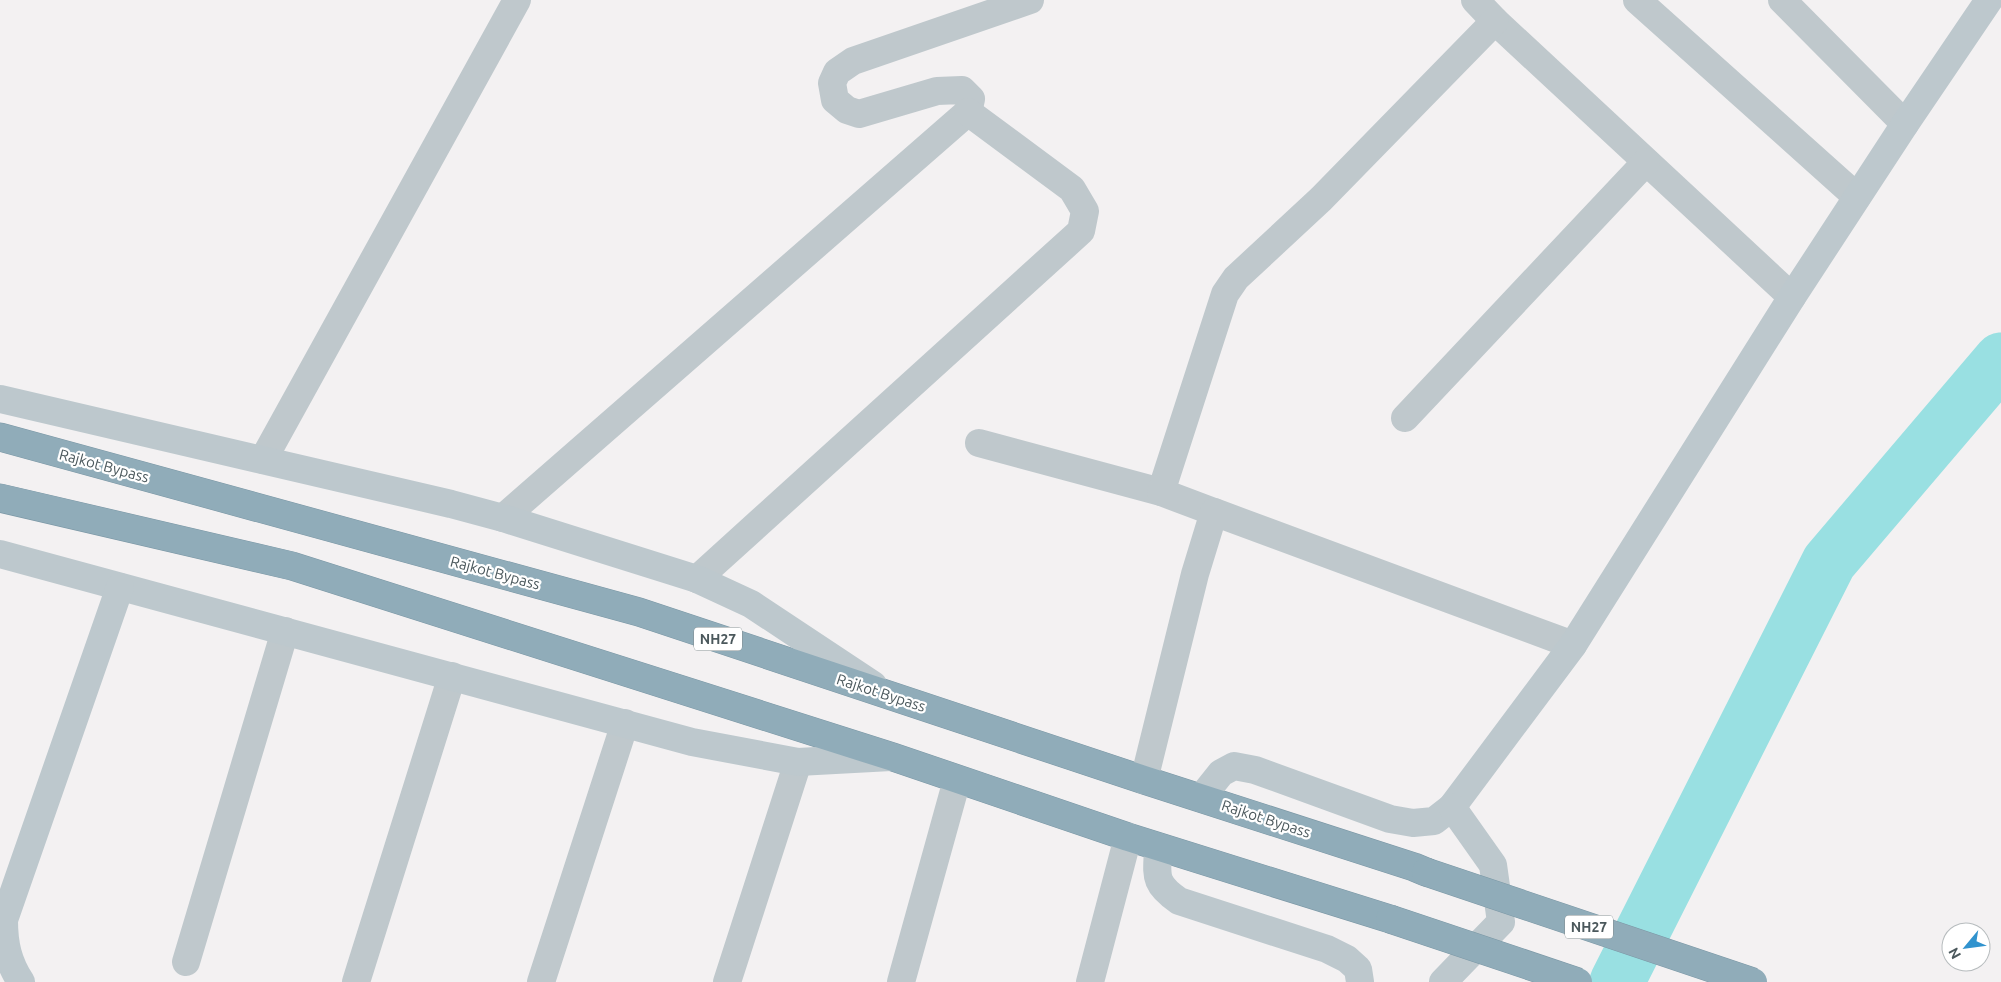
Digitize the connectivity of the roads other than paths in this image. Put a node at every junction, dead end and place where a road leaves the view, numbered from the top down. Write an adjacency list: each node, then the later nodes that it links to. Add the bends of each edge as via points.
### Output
1 (517, 0): 18 (street)
2 (1030, 0): 7 (street)
3 (1474, 0): 8 (street)
4 (1637, 0): 12 (street)
5 (1782, 0): 10 (street)
6 (1989, 0): 10 (street)
7 (983, 8): 9 (street, via 853,62 837,72 832,83 836,100 847,110 859,114 950,89 962,90 971,99)
8 (1495, 21): 11 (street); 19 (street, via 1321,199 1236,278 1226,294)
9 (968, 112): 22 (street); 24 (street, via 1072,189 1085,211 1081,231)
10 (1905, 124): 12 (street)
11 (1646, 162): 13 (street); 15 (street)
12 (1857, 198): 13 (street)
13 (1792, 297): 27 (street)
14 (0, 399): 18 (street)
15 (1405, 418)
16 (0, 437): 29 (highway, Rajkot Bypass / NH27, via 639,612)
17 (978, 443): 19 (street)
18 (263, 460): 22 (street)
19 (1160, 492): 21 (street)
20 (0, 498): 31 (highway, via 292,566)
21 (1214, 512): 27 (street); 34 (street, via 1195,574)
22 (503, 518): 24 (street)
23 (0, 554): 25 (street)
24 (697, 579): 29 (street, via 751,604)
25 (120, 586): 26 (street); 39 (street, via 4,920)
26 (285, 631): 28 (street); 40 (street)
27 (1573, 645): 36 (street)
28 (452, 676): 30 (street); 42 (street)
29 (887, 695): 34 (highway, Rajkot Bypass / NH27)
30 (624, 723): 32 (street, via 692,742); 43 (street)
31 (893, 757): 32 (street); 33 (highway)
32 (798, 762): 44 (street)
33 (958, 780): 37 (highway); 45 (street)
34 (1144, 780): 35 (highway, Rajkot Bypass / NH27)
35 (1201, 798): 36 (street, via 1221,773 1234,766 1255,770 1390,819 1413,823 1434,821); 50 (highway, Rajkot Bypass / NH27, bridge, via 1414,866)
36 (1452, 807): 48 (street, via 1493,865 1501,922)
37 (1128, 837): 38 (highway); 46 (street)
38 (1158, 847): 47 (street, via 1158,876 1164,891 1179,901 1327,949 1358,969); 49 (highway, bridge)
39 (2, 940): 41 (street, via 12,968)
40 (186, 962)
41 (22, 982)
42 (356, 982)
43 (541, 982)
44 (727, 982)
45 (902, 982)
46 (1090, 982)
47 (1360, 982)
48 (1443, 982)
49 (1578, 982)
50 (1752, 982)

